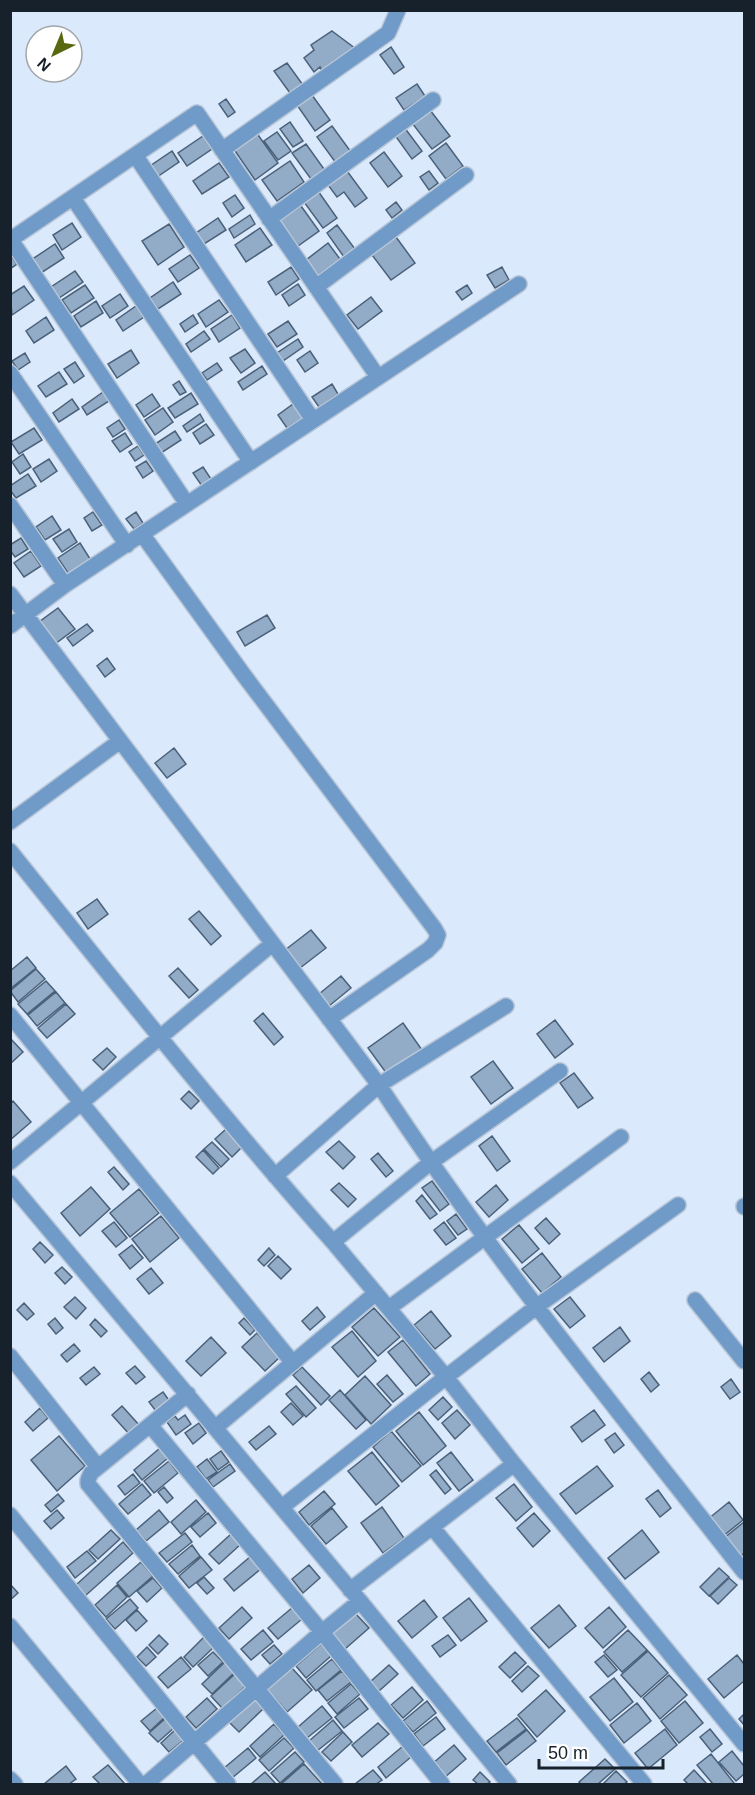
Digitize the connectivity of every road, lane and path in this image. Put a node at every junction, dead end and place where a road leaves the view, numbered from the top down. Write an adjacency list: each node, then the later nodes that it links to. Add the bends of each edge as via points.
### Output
1 (398, 10): 3 (street, via 388,33)
2 (433, 100): 7 (street)
3 (222, 150): 4 (street, via 197,113); 7 (street)
4 (135, 155): 6 (street); 13 (street)
5 (466, 175): 10 (street)
6 (72, 198): 8 (street); 14 (street)
7 (269, 219): 10 (street)
8 (11, 240): 15 (street)
9 (519, 284): 12 (street)
10 (316, 286): 12 (street)
11 (10, 373): 18 (street)
12 (378, 377): 13 (street)
13 (313, 420): 14 (street)
14 (251, 462): 15 (street)
15 (187, 504): 17 (street)
16 (10, 505): 19 (street)
17 (142, 534): 18 (street); 29 (street, via 438,935 428,950)
18 (127, 544): 19 (street)
19 (65, 585): 21 (street)
20 (10, 594): 21 (street)
21 (26, 616): 22 (street); 23 (street)
22 (10, 626)
23 (120, 741): 24 (street); 26 (street)
24 (10, 822)
25 (10, 851): 30 (street)
26 (272, 944): 29 (street); 30 (street)
27 (506, 1006): 32 (street)
28 (10, 1015): 33 (street)
29 (329, 1019): 32 (street)
30 (159, 1037): 33 (street); 37 (street)
31 (560, 1071): 36 (street)
32 (379, 1085): 36 (street); 37 (street)
33 (80, 1102): 35 (street); 48 (street)
34 (621, 1137): 40 (street)
35 (10, 1162)
36 (430, 1163): 40 (street); 41 (street)
37 (275, 1176): 41 (street)
38 (10, 1183): 50 (street)
39 (678, 1205): 44 (street)
40 (484, 1237): 44 (street); 45 (street)
41 (333, 1242): 42 (street)
42 (376, 1293): 45 (street); 48 (street)
43 (695, 1300): 47 (street)
44 (536, 1307): 49 (street); 58 (street)
45 (389, 1308): 49 (street)
46 (10, 1356): 54 (street)
47 (744, 1361)
48 (293, 1363): 52 (street)
49 (446, 1377): 53 (street); 55 (street)
50 (188, 1394): 51 (street); 52 (street)
51 (150, 1425): 54 (street); 61 (street)
52 (216, 1427): 55 (street)
53 (514, 1464): 57 (street); 64 (street)
54 (98, 1467): 62 (street, via 88,1480 91,1488)
55 (282, 1507): 59 (street)
56 (13, 1523): 63 (street)
57 (432, 1527): 59 (street); 73 (street)
58 (744, 1572)
59 (355, 1596): 61 (street); 72 (street)
60 (10, 1626): 67 (street)
61 (322, 1632): 62 (street); 71 (street)
62 (256, 1688): 63 (street); 70 (street)
63 (194, 1741): 68 (street); 69 (street)
64 (744, 1744)
65 (10, 1779): 66 (street)
66 (15, 1785)
67 (140, 1785)
68 (146, 1785)
69 (228, 1785)
70 (335, 1785)
71 (442, 1785)
72 (509, 1785)
73 (644, 1785)

